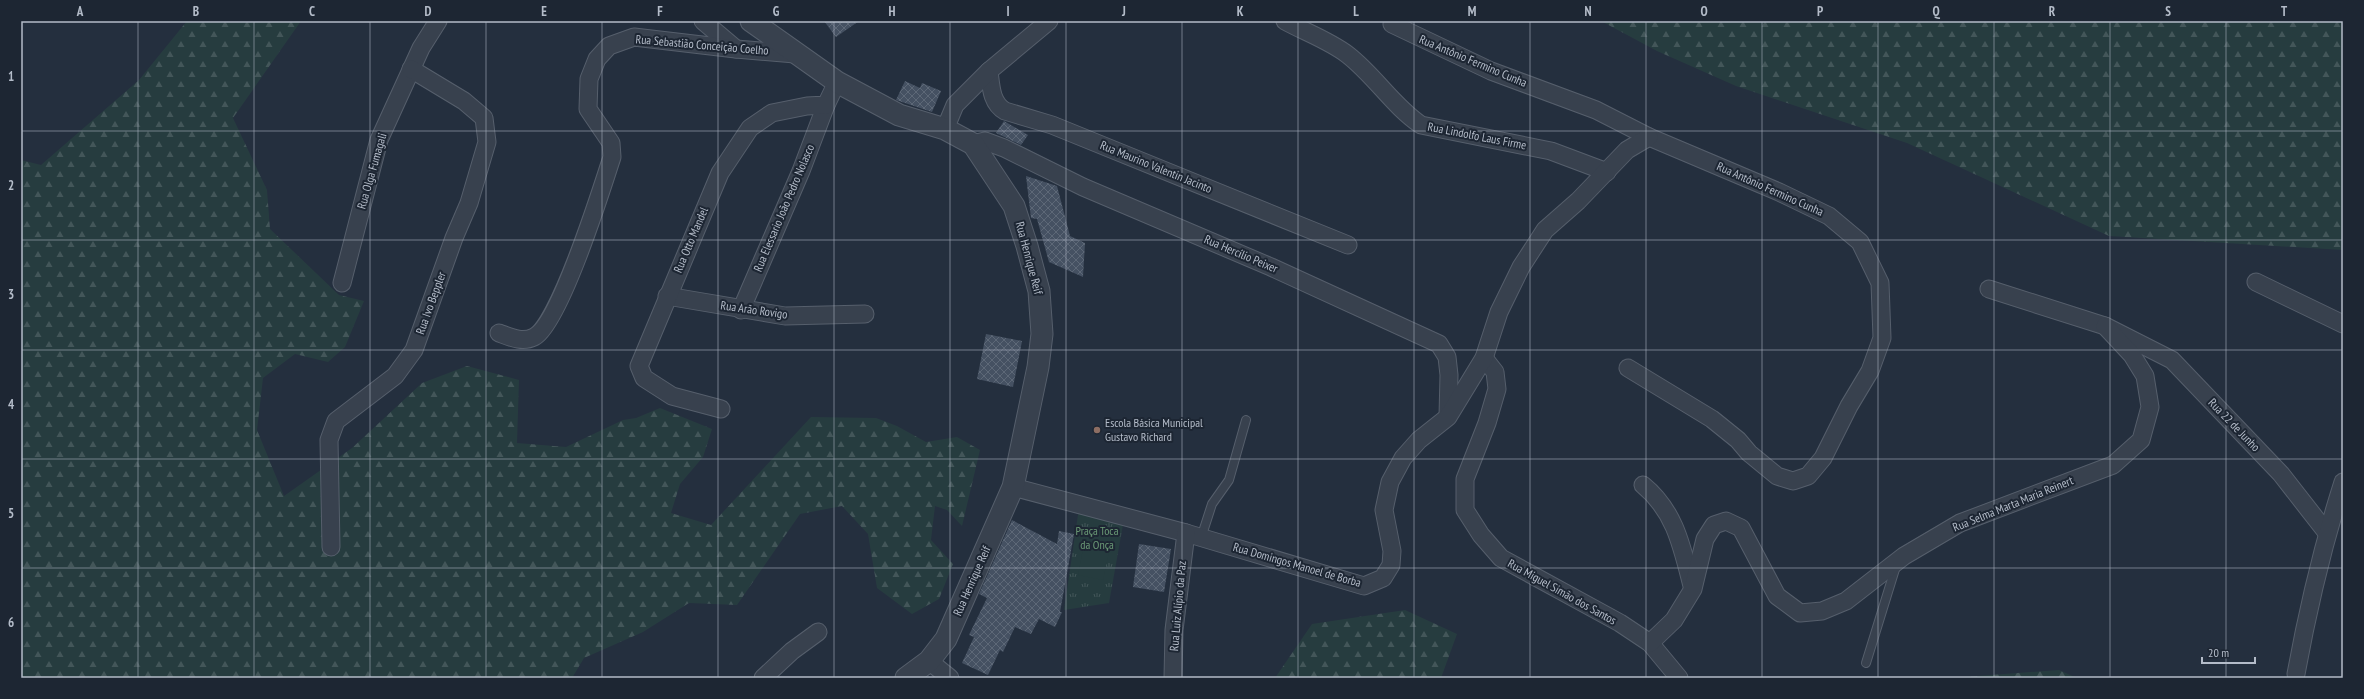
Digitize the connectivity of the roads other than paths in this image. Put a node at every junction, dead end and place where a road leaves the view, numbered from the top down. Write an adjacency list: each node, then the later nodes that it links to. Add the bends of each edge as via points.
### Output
1 (438, 21): 9 (street, Rua Olga Fumagali)
2 (703, 21): 7 (street)
3 (751, 21): 8 (street, Rua Henrique Reif)
4 (1049, 21): 10 (street)
5 (1285, 21): 16 (street, Rua Lindolfo Laus Firme, via 1347,54 1379,83 1405,114 1421,125 1551,151)
6 (1392, 24): 14 (street, Rua Antônio Fermino Cunha, via 1491,71 1596,110)
7 (736, 49): 8 (street, Rua Sebastião Conceição Coelho); 26 (street, Rua Sebastião Conceição Coelho, via 634,37 609,46 597,59 589,79 588,108 611,143 612,157 583,246 547,325 534,337 518,340)
8 (795, 54): 11 (street, Rua Henrique Reif)
9 (411, 69): 19 (street, Rua Olga Fumagali, via 378,140); 37 (street, Rua Ivo Beppler, via 458,97 484,118 487,142 469,203 414,350 395,376 336,421 329,440)
10 (989, 71): 13 (street, via 955,105); 17 (street, Rua Maurino Valentin Jacinto, via 993,97 998,107 1005,111 1052,125)
11 (837, 82): 12 (street); 13 (street, Rua Henrique Reif, via 899,115)
12 (826, 105): 21 (street, Rua Otto Mandel, via 772,113 750,128 720,173); 22 (street, Rua Elessario João Pedro Nolasco, via 801,171)
13 (945, 129): 15 (street, Rua Henrique Reif)
14 (1649, 137): 16 (street, Rua Domingos Manoel de Borba, via 1627,150); 28 (street, Rua Antônio Fermino Cunha, via 1829,216 1860,242 1880,283 1882,338 1870,371 1823,458 1808,476 1793,481 1777,476 1712,419)
15 (973, 144): 30 (street, Rua Hercílio Peixer, via 985,141 1004,148 1083,186 1271,267 1439,344 1448,357); 34 (street, Rua Henrique Reif, via 1014,206 1028,246 1039,291 1042,334 1038,367)
16 (1607, 172): 27 (street, Rua Domingos Manoel de Borba, via 1545,230 1521,267 1499,312)
17 (1348, 245)
18 (2256, 282): 24 (street)
19 (342, 283)
20 (1989, 289): 25 (street, Rua 22 de Junho)
21 (668, 296): 22 (street, Rua Arão Rovigo); 29 (street, Rua Otto Mandel, via 639,366 644,378 672,396)
22 (741, 310): 23 (street, Rua Arão Rovigo, via 785,316)
23 (865, 314)
24 (2343, 324)
25 (2105, 326): 35 (street, Rua 22 de Junho, via 2172,360 2281,474); 38 (street, Rua Selma Marta Maria Reinert, via 2132,355 2145,376 2150,407 2141,440 2113,465 1960,522)
26 (499, 333)
27 (1484, 358): 30 (street, Rua Domingos Manoel de Borba); 41 (street, Rua Miguel Simão dos Santos, via 1495,372 1497,389 1465,479 1465,510 1481,535 1501,558 1620,623)
28 (1628, 368)
29 (721, 409)
30 (1448, 417): 36 (street, Rua Domingos Manoel de Borba, via 1419,440 1403,458 1390,482 1384,510 1392,551 1390,566 1383,578 1364,586)
31 (1246, 420): 36 (lane, via 1229,480)
32 (2343, 482): 35 (street)
33 (1643, 484): 39 (street, via 1658,497 1677,532)
34 (1013, 487): 36 (street, Rua Domingos Manoel de Borba); 42 (street, Rua Henrique Reif, via 946,639)
35 (2327, 533): 44 (street)
36 (1194, 536): 48 (street, Rua Luiz Alípio da Paz, via 1174,630)
37 (331, 547)
38 (1897, 562): 39 (street, Rua Selma Marta Maria Reinert, via 1846,601 1822,611 1800,613 1777,596 1741,528 1726,521 1714,525 1705,539); 43 (lane)
39 (1693, 589): 41 (street, Rua Selma Marta Maria Reinert, via 1674,620)
40 (818, 632): 45 (street, via 792,651)
41 (1650, 643): 49 (street, Rua Miguel Simão dos Santos)
42 (929, 661): 46 (street, Rua Henrique Reif); 47 (street)
43 (1866, 663)
44 (2296, 674)
45 (763, 678)
46 (906, 678)
47 (950, 678)
48 (1173, 678)
49 (1679, 678)

